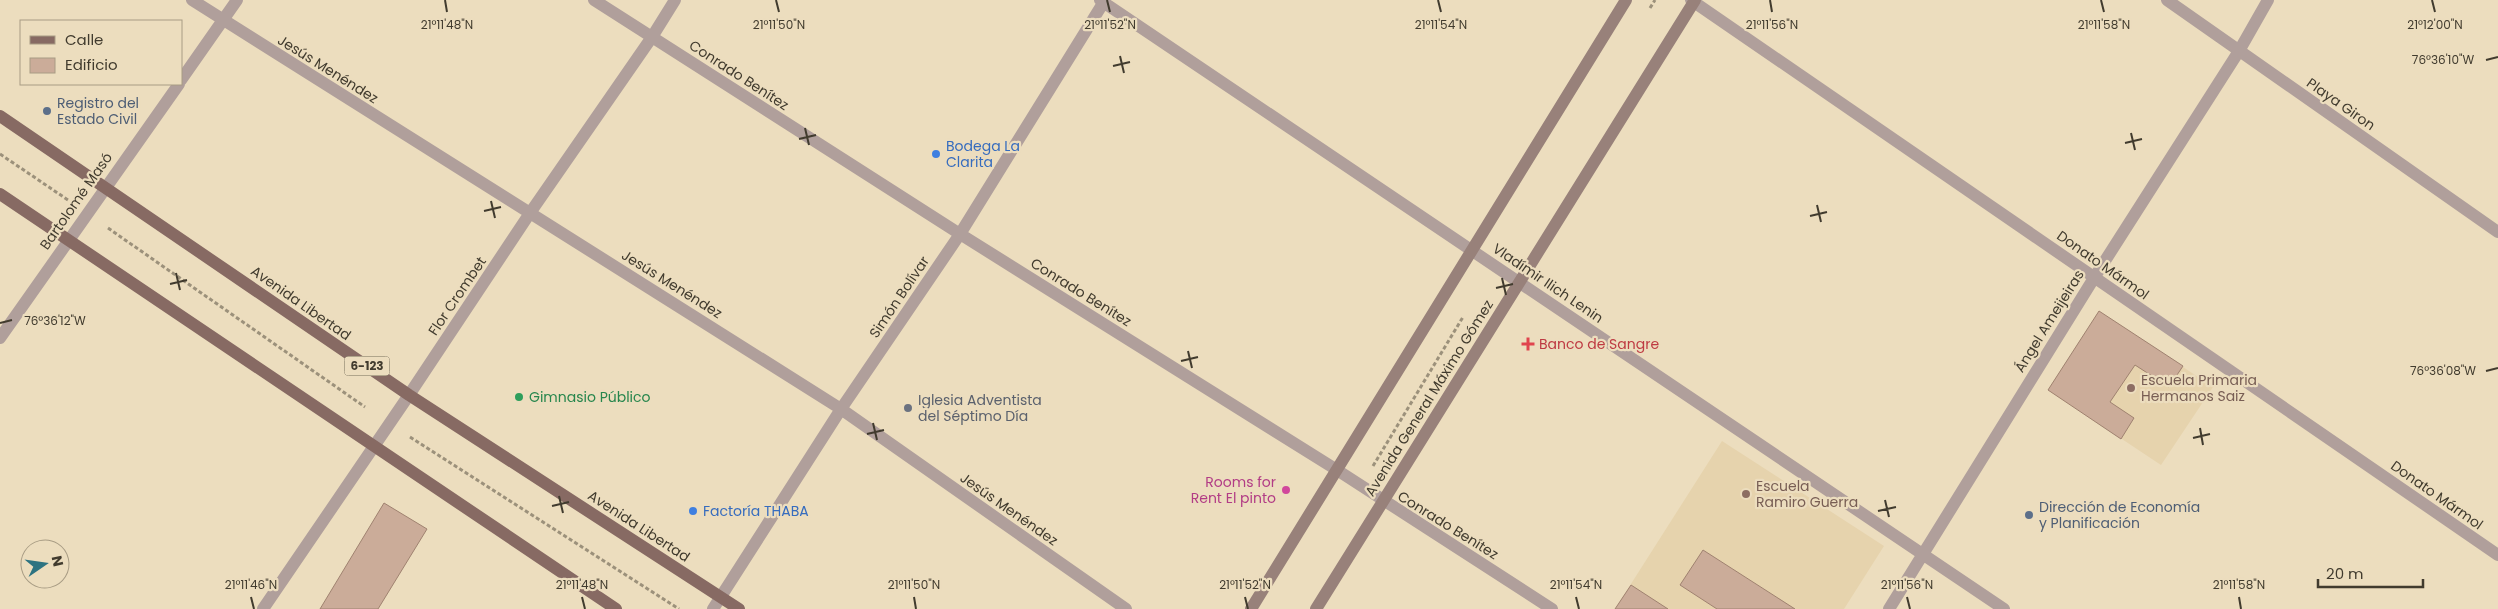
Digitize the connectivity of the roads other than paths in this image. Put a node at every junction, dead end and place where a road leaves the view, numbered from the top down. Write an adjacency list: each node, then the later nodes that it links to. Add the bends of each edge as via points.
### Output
1 (192, 0): 10 (street, Jesús Menéndez)
2 (237, 0): 10 (street)
3 (594, 0): 11 (street, Conrado Benítez)
4 (675, 0): 11 (street, Flor Crombet)
5 (1626, 0): 22 (street)
6 (2167, 0): 12 (street, Playa Giron)
7 (2268, 0): 12 (street, Ángel Ameijeiras)
8 (1103, 1): 20 (street, Simón Bolívar); 22 (street, Vladímir Ilich Lenin)
9 (1693, 1): 23 (street, Donato Mármol); 24 (street, Avenida General Máximo Gómez)
10 (224, 21): 13 (street); 18 (street, Jesús Menéndez)
11 (652, 38): 18 (street, Flor Crombet); 20 (street, Conrado Benítez)
12 (2239, 51): 19 (street, Playa Giron); 23 (street, Ángel Ameijeiras)
13 (182, 79)
14 (178, 85): 16 (street, Bartolomé Masó)
15 (0, 116): 16 (main road, Avenida Libertad / 6-123)
16 (106, 186): 21 (street, Bartolomé Masó); 26 (main road, Avenida Libertad / 6-123)
17 (0, 194): 21 (main road)
18 (530, 213): 26 (street, Flor Crombet); 27 (street, Jesús Menéndez)
19 (2498, 232)
20 (960, 234): 27 (street, Simón Bolívar); 29 (street, Conrado Benítez)
21 (68, 239): 25 (street, Bartolomé Masó); 28 (main road)
22 (1472, 250): 24 (street, Vladímir Ilich Lenin); 29 (street)
23 (2094, 278): 31 (street, Ángel Ameijeiras); 32 (street, Donato Mármol)
24 (1520, 282): 30 (street, Avenida General Máximo Gómez); 31 (street, Vladímir Ilich Lenin)
25 (0, 338)
26 (409, 396): 28 (street, Flor Crombet); 33 (main road, Avenida Libertad / 6-123)
27 (841, 409): 33 (street, Simón Bolívar); 38 (street, Jesús Menéndez)
28 (373, 445): 34 (street, Flor Crombet); 35 (main road)
29 (1337, 470): 30 (street, Conrado Benítez); 39 (street)
30 (1383, 502): 40 (street, Avenida General Máximo Gómez); 41 (street, Conrado Benítez)
31 (1923, 554): 42 (street, Ángel Ameijeiras); 43 (street, Vladímir Ilich Lenin)
32 (2498, 555)
33 (721, 596): 36 (street, Simón Bolívar); 37 (main road, Avenida Libertad / 6-123)
34 (262, 609)
35 (616, 609)
36 (712, 609)
37 (739, 609)
38 (1126, 609)
39 (1251, 609)
40 (1316, 609)
41 (1552, 609)
42 (1890, 609)
43 (2004, 609)

